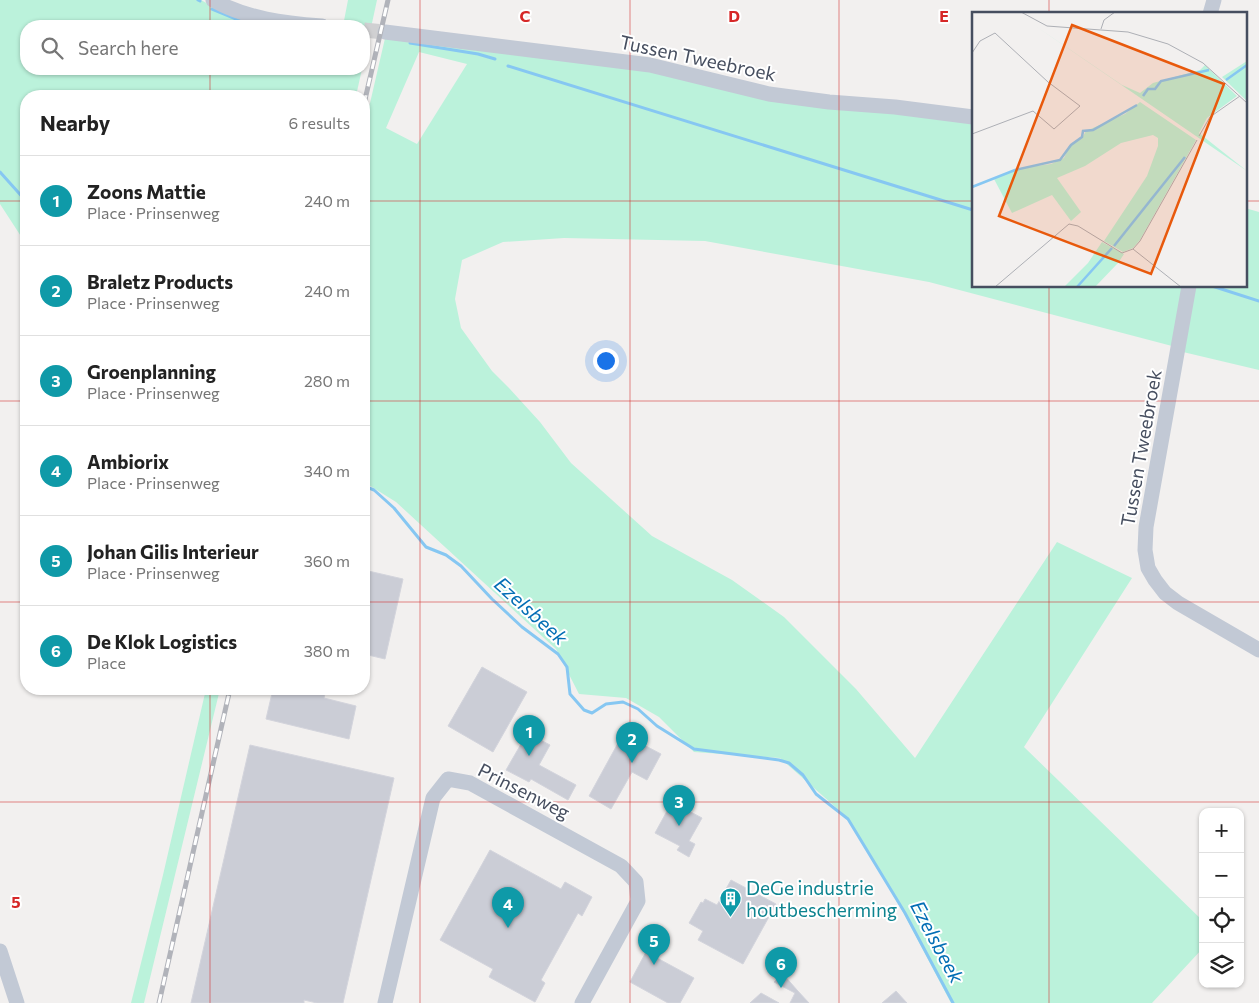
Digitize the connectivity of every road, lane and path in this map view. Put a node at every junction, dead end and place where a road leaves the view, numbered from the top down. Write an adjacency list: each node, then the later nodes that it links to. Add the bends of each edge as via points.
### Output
1 (213, 0): 2 (street)
2 (272, 20)
3 (386, 32): 4 (street, Tussen Tweebroek, via 650,65 778,95)
4 (972, 117)
5 (1189, 288): 6 (street, Tussen Tweebroek, via 1146,527 1148,568 1165,593)
6 (1259, 650)
7 (0, 951): 8 (street)
8 (18, 1003)
9 (385, 1003): 10 (street, Prinsenweg, via 433,798 448,779 470,783 621,866 636,882 638,901)
10 (582, 1003)

